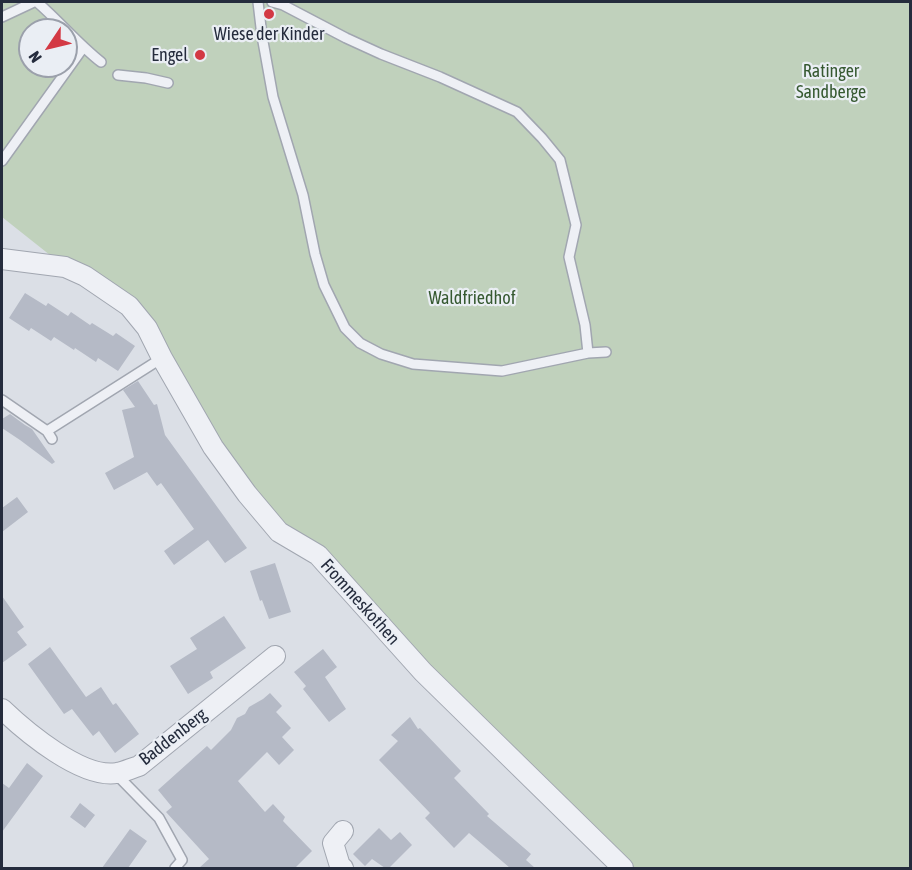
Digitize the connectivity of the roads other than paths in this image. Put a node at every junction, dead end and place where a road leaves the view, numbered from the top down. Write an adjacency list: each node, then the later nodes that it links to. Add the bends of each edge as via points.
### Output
1 (36, 2): 4 (lane); 5 (lane)
2 (258, 2): 11 (lane, via 273,97 303,195 324,285 345,328 360,344 412,364 502,371)
3 (272, 2): 11 (lane, via 517,112 542,138 560,160 576,225 569,257)
4 (2, 18)
5 (83, 48): 6 (lane); 9 (lane)
6 (101, 62)
7 (118, 75): 8 (lane)
8 (168, 82)
9 (2, 161)
10 (2, 259): 13 (street, Frommeskothen, via 65,267 85,276 129,306 147,328)
11 (588, 352): 12 (lane)
12 (606, 352)
13 (162, 358): 14 (lane, via 49,435); 21 (street, Frommeskothen, via 213,447 279,532 318,555 423,672)
14 (2, 400)
15 (275, 656): 17 (street, Baddenberg, via 139,766)
16 (2, 711): 17 (street, Baddenberg, via 67,759 92,771)
17 (116, 773): 19 (lane, via 159,818 183,860)
18 (343, 831): 20 (street, via 333,843)
19 (175, 868)
20 (340, 868)
21 (623, 868)

